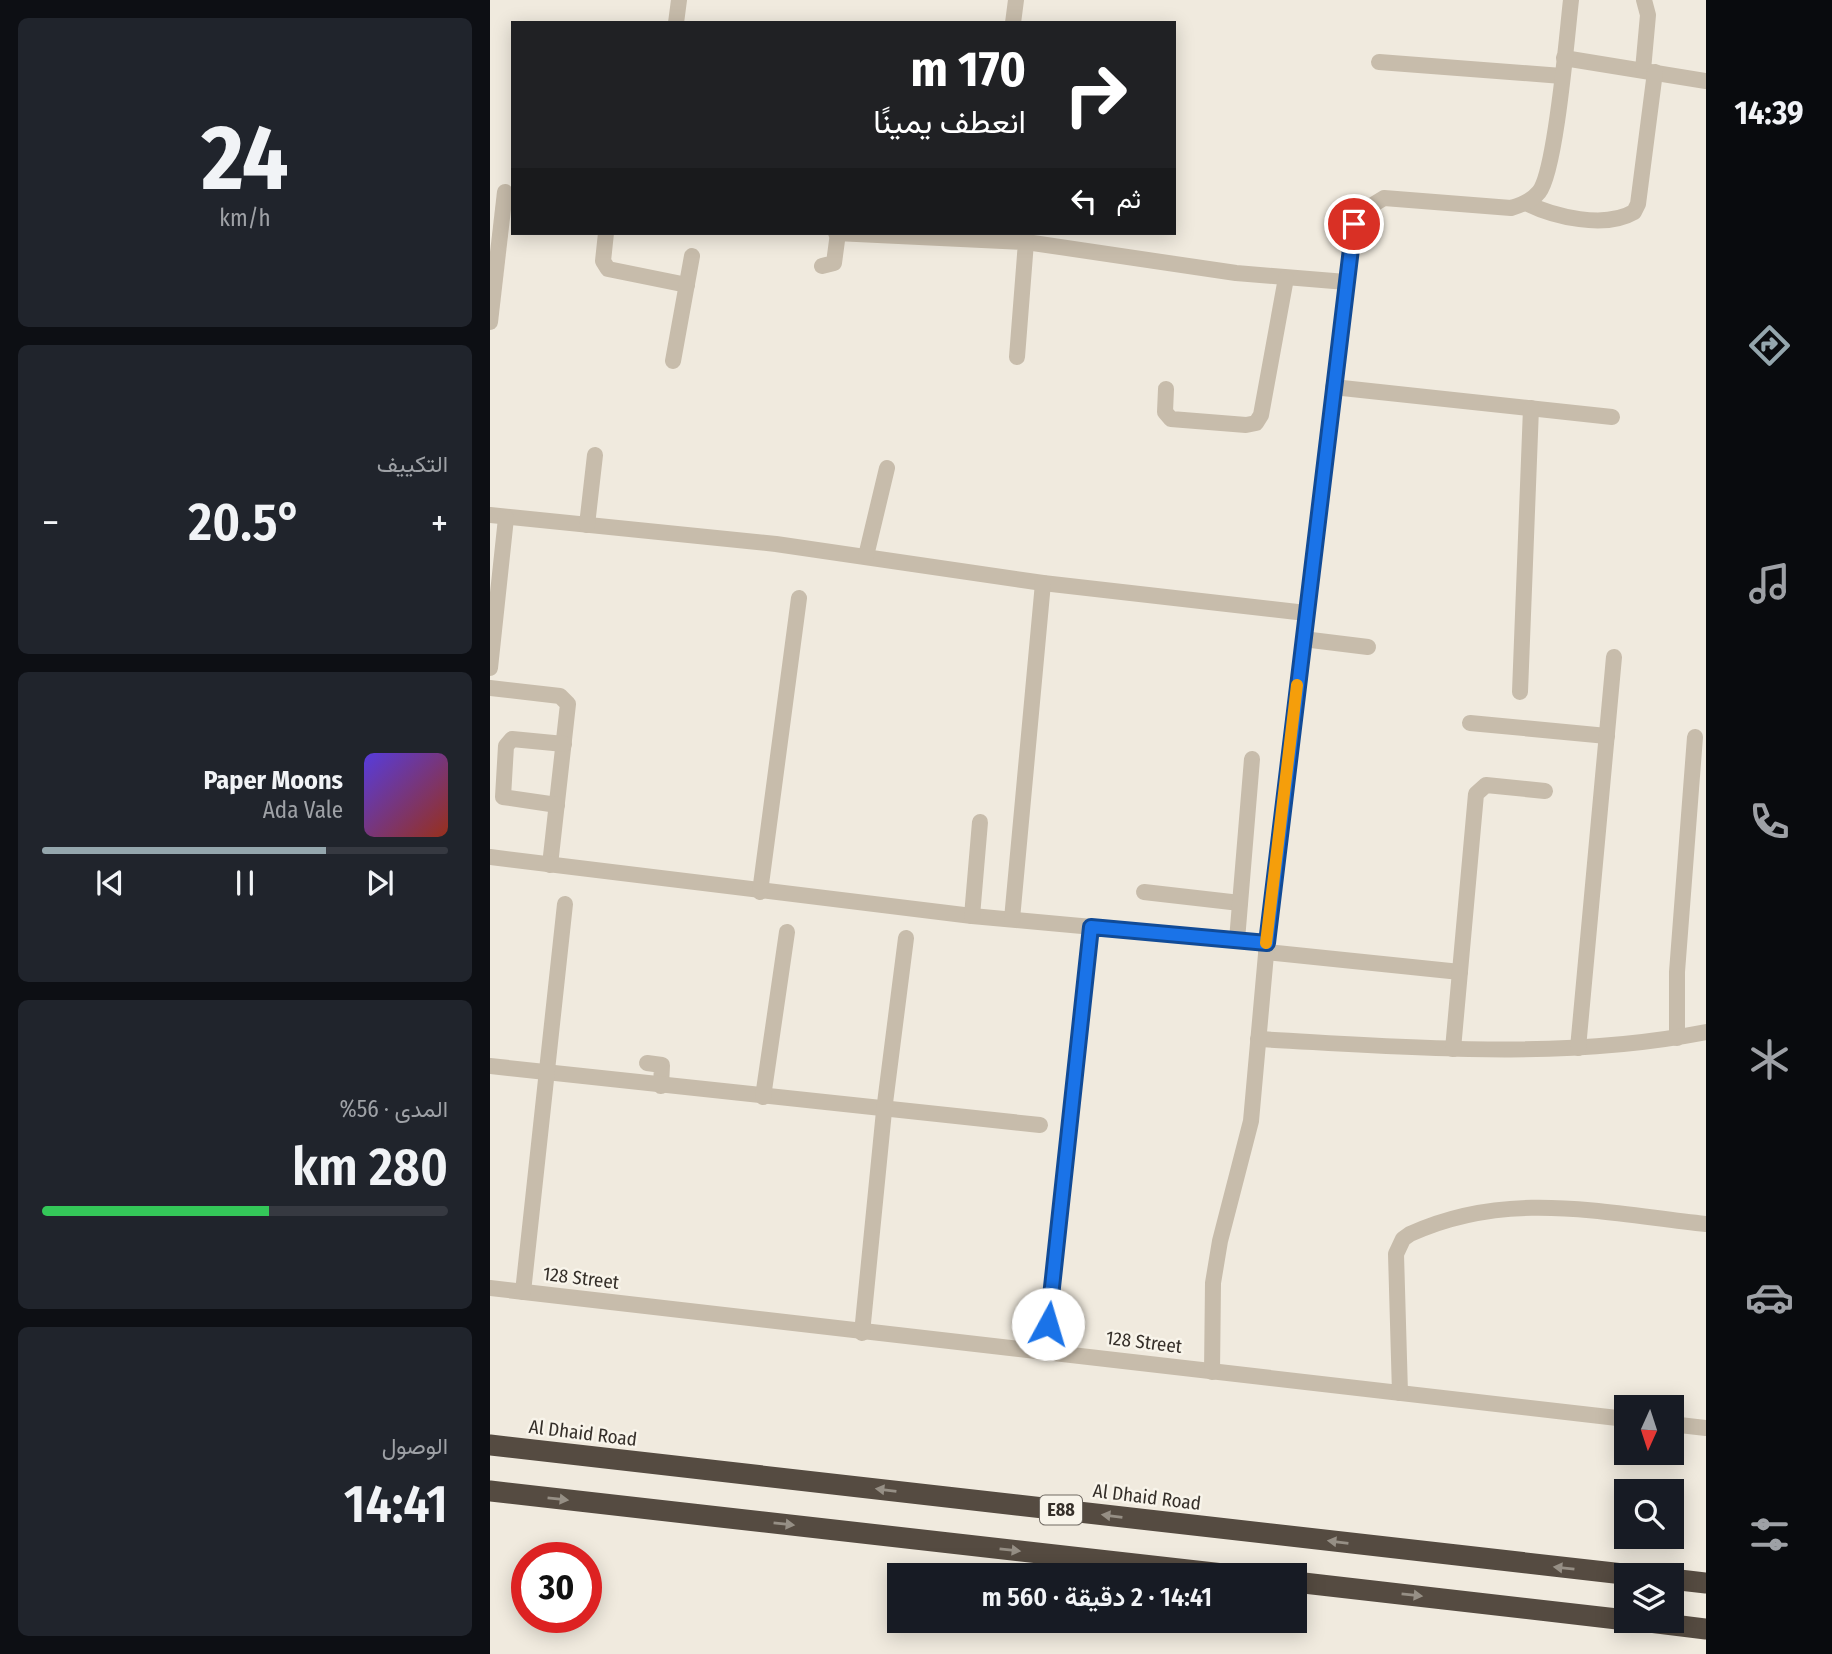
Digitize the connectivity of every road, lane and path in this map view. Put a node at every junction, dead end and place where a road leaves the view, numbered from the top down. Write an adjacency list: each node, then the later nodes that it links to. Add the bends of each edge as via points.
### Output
1 (679, 0): 5 (street)
2 (1016, 0): 6 (street)
3 (1571, 0): 7 (street)
4 (1644, 0): 9 (street)
5 (677, 21)
6 (1013, 21)
7 (1564, 58): 9 (street); 10 (street)
8 (1378, 62): 10 (street)
9 (1649, 71): 11 (street); 13 (street, via 1634,212 1611,218 1569,216)
10 (1562, 76): 13 (street, via 1546,179 1539,193)
11 (1706, 81)
12 (503, 191): 21 (street)
13 (1526, 203): 23 (street, via 1495,208 1398,197 1371,203 1354,224)
14 (606, 235): 24 (street, via 603,261 608,269)
15 (837, 235): 20 (street, via 834,263)
16 (938, 235): 17 (street)
17 (988, 236): 18 (street)
18 (1026, 242): 22 (street); 26 (street)
19 (692, 256): 24 (street)
20 (822, 266)
21 (493, 273): 25 (street)
22 (1286, 278): 23 (street); 29 (street, via 1256,423 1171,419 1165,412)
23 (1346, 282): 28 (street)
24 (687, 285): 27 (street)
25 (490, 322)
26 (1017, 357)
27 (673, 361)
28 (1334, 387): 30 (street); 39 (street)
29 (1166, 389)
30 (1531, 408): 31 (street); 45 (street)
31 (1612, 417)
32 (595, 455): 35 (street)
33 (887, 468): 36 (street)
34 (498, 517): 35 (street); 43 (street)
35 (587, 525): 36 (street)
36 (866, 556): 37 (street)
37 (1043, 583): 39 (street); 61 (street)
38 (799, 598): 56 (street)
39 (1306, 613): 40 (street)
40 (1303, 639): 41 (street); 66 (street)
41 (1368, 647)
42 (1614, 657): 47 (street)
43 (490, 668)
44 (490, 688): 49 (street, via 564,697 568,704)
45 (1520, 692)
46 (1470, 723): 47 (street)
47 (1607, 736): 71 (street)
48 (1695, 737): 69 (street, via 1677,972)
49 (564, 744): 52 (street); 52 (street, via 512,739 506,746 503,797)
50 (1252, 759): 58 (street)
51 (1545, 791): 67 (street, via 1486,786 1476,794)
52 (557, 805): 55 (street)
53 (980, 822): 60 (street)
54 (490, 857): 55 (street)
55 (550, 865): 56 (street)
56 (760, 892): 60 (street)
57 (1144, 892): 58 (street)
58 (1240, 903): 65 (street)
59 (565, 904): 75 (street)
60 (971, 916): 61 (street)
61 (1012, 919): 62 (street)
62 (1091, 927): 65 (street); 84 (street)
63 (787, 932): 77 (street)
64 (906, 938): 78 (street)
65 (1237, 940): 66 (street)
66 (1266, 947): 67 (street); 70 (street)
67 (1460, 972): 72 (street)
68 (1706, 1032): 69 (street)
69 (1677, 1038): 71 (street)
70 (1258, 1039): 72 (street); 85 (street, via 1251,1121 1213,1283)
71 (1578, 1048): 72 (street)
72 (1453, 1049)
73 (647, 1063): 76 (street, via 662,1066)
74 (490, 1066): 75 (street)
75 (547, 1073): 76 (street); 82 (street)
76 (661, 1086): 77 (street)
77 (763, 1097): 78 (street)
78 (884, 1111): 79 (street); 83 (street)
79 (1040, 1125)
80 (1706, 1224): 86 (street, via 1520,1206 1463,1214 1410,1234 1396,1254)
81 (490, 1288): 82 (street, 128 Street)
82 (523, 1292): 83 (street, 128 Street)
83 (862, 1333): 84 (street, 128 Street)
84 (1045, 1351): 85 (street, 128 Street)
85 (1212, 1372): 86 (street, 128 Street)
86 (1400, 1393): 87 (street, 128 Street)
87 (1614, 1418)
88 (1684, 1426): 89 (street)
89 (1706, 1429)
90 (490, 1445): 93 (highway, Al Dhaid Road / E88, one-way to 90)
91 (490, 1491): 92 (highway, E88, one-way to 92)
92 (1126, 1563)
93 (1614, 1573)
94 (1684, 1580): 96 (highway)
95 (1307, 1583): 97 (highway, one-way to 97)
96 (1706, 1583)
97 (1614, 1619)
98 (1684, 1626): 99 (highway)
99 (1706, 1629)

